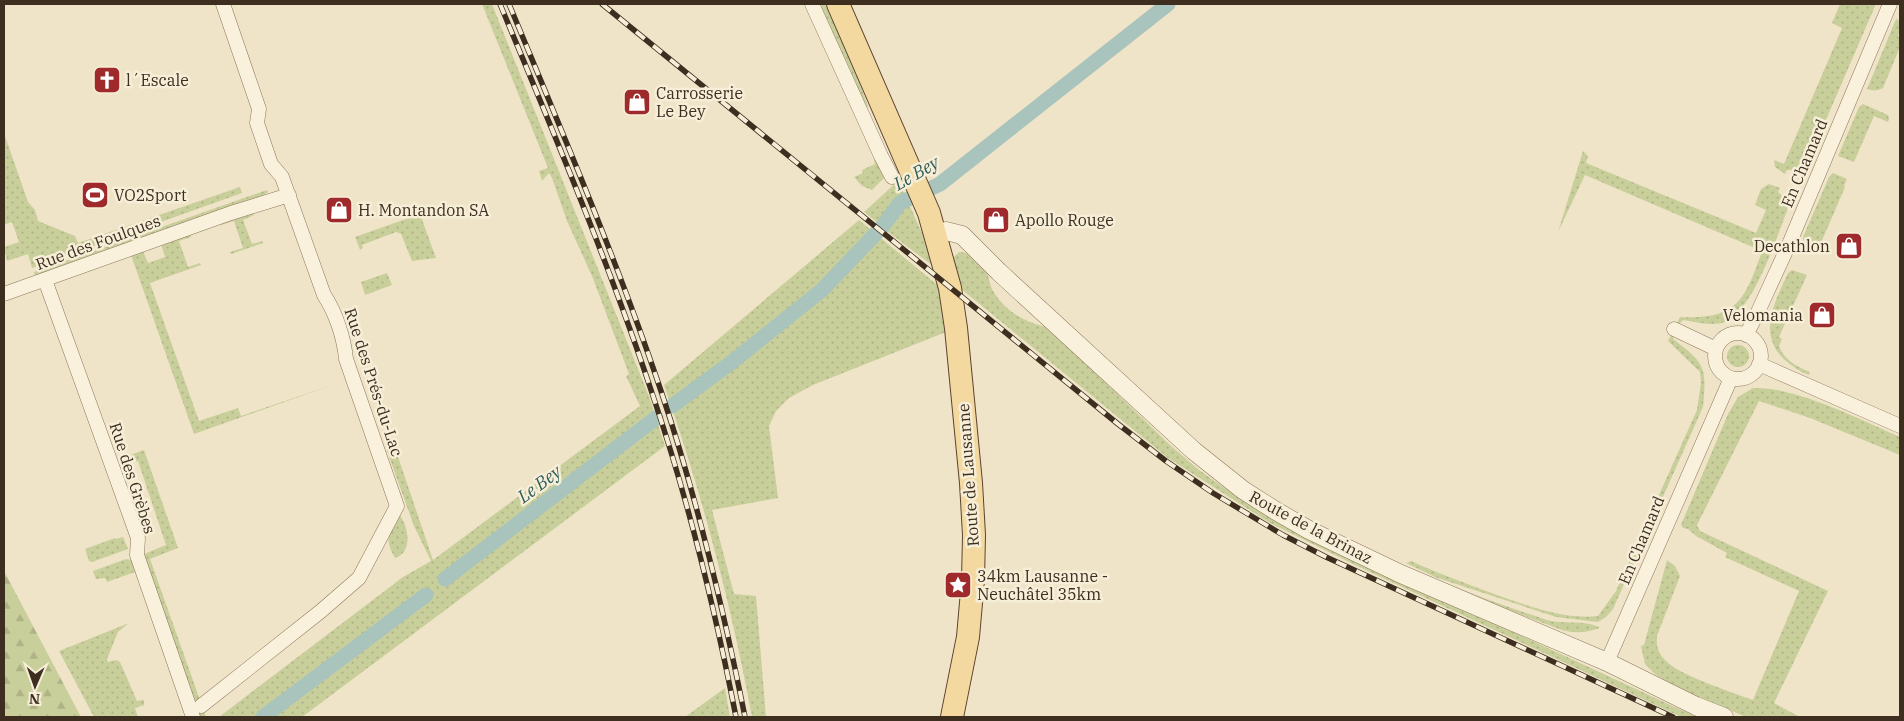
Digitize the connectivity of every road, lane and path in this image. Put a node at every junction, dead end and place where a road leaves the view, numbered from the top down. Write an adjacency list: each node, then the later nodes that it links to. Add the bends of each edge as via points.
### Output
1 (223, 4): 6 (street, Rue des Prés-du-Lac, via 259,108 257,124 271,164 282,178)
2 (812, 4): 5 (street, via 880,156)
3 (838, 4): 5 (main road, Route de Lausanne)
4 (1890, 4): 11 (street, En Chamard, via 1790,242)
5 (901, 173): 7 (main road, Route de Lausanne)
6 (288, 195): 8 (street, Rue des Foulques); 17 (street, Rue des Prés-du-Lac, via 330,304 397,506 359,578)
7 (932, 223): 16 (street, Route de la Brinaz, via 946,231 962,234 1194,451 1243,490 1309,530 1401,574); 18 (main road, Route de Lausanne, via 950,288 956,325 974,535 968,637)
8 (45, 280): 9 (street, Rue des Foulques); 17 (street, Rue des Grèbes, via 138,538 137,555)
9 (4, 294)
10 (1674, 329): 12 (street)
11 (1746, 334): 12 (street, via 1731,334 1719,342); 13 (street, via 1757,343)
12 (1716, 349): 14 (street, via 1719,369)
13 (1759, 364): 14 (street, via 1751,375); 15 (street)
14 (1731, 378): 16 (street, En Chamard)
15 (1900, 426)
16 (1607, 662): 19 (street, Route de la Brinaz)
17 (197, 712)
18 (952, 717)
19 (1724, 717)

